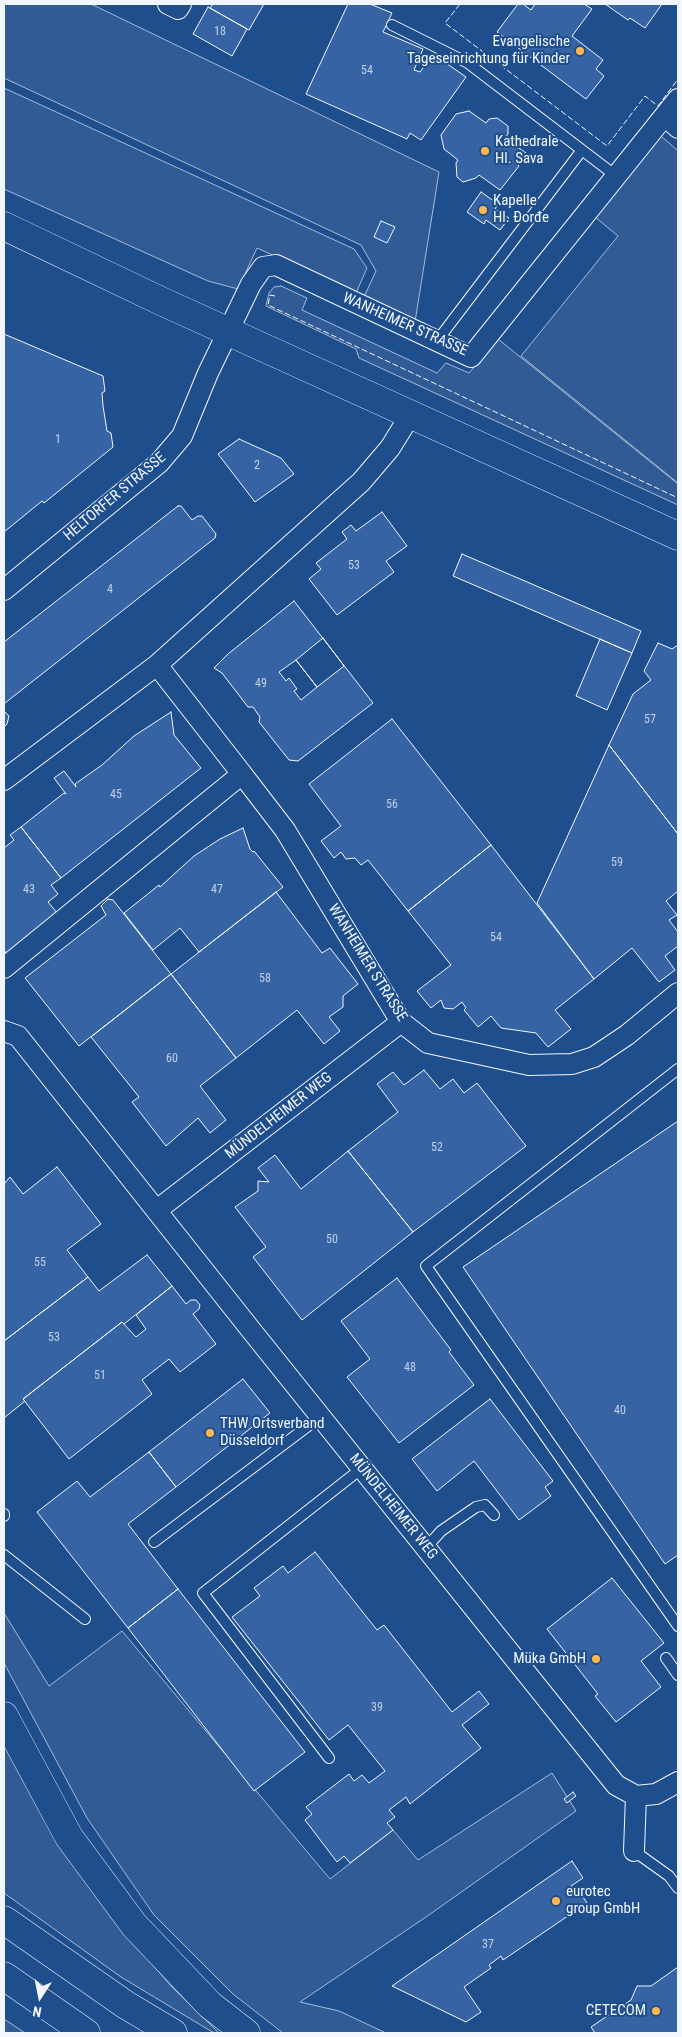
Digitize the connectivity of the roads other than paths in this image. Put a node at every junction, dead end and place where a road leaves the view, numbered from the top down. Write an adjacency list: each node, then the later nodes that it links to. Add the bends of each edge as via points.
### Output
1 (168, 4): 2 (street, via 178,9)
2 (180, 4)
3 (392, 26): 6 (lane, via 468,63)
4 (678, 99): 5 (street)
5 (672, 122): 7 (street)
6 (582, 150): 7 (lane); 10 (lane)
7 (611, 182): 10 (street, WANHEIMER STRASSE, via 471,357)
8 (4, 226): 9 (main road)
9 (228, 332): 10 (street, WANHEIMER STRASSE, via 251,284 263,267 276,265); 11 (main road); 13 (street, HELTORFER STRASSE, via 182,436 159,463)
10 (437, 341)
11 (411, 414): 12 (main road); 14 (street, via 390,448 361,482)
12 (678, 536)
13 (4, 590)
14 (157, 665): 15 (street, WANHEIMER STRASSE); 16 (street)
15 (242, 774): 17 (street); 19 (street, WANHEIMER STRASSE, via 285,830)
16 (4, 780)
17 (4, 968)
18 (678, 993): 19 (street, WANHEIMER STRASSE, via 594,1057 572,1064 529,1065 428,1043)
19 (401, 1022): 22 (street, MÜNDELHEIMER WEG)
20 (4, 1031): 22 (street, MÜNDELHEIMER WEG, via 18,1036)
21 (678, 1069): 30 (lane, via 426,1266)
22 (157, 1210): 23 (street, MÜNDELHEIMER WEG)
23 (320, 1417): 24 (street, MÜNDELHEIMER WEG); 26 (lane)
24 (362, 1468): 27 (street, MÜNDELHEIMER WEG); 34 (lane, via 202,1593)
25 (494, 1515): 27 (lane, via 485,1506 476,1507 441,1531)
26 (154, 1542)
27 (426, 1548): 36 (street, MÜNDELHEIMER WEG, via 616,1785)
28 (4, 1555): 29 (lane)
29 (85, 1619)
30 (678, 1626)
31 (666, 1658): 32 (lane)
32 (678, 1675)
33 (4, 1716): 43 (main road, via 69,1837 134,1925 210,2005)
34 (329, 1758)
35 (678, 1782): 36 (street, via 656,1794)
36 (636, 1796): 37 (street)
37 (634, 1851): 38 (lane, via 669,1876)
38 (678, 1888)
39 (4, 1920): 42 (main road, via 126,2005)
40 (4, 1976): 41 (main road)
41 (86, 2033)
42 (173, 2033)
43 (246, 2033)

